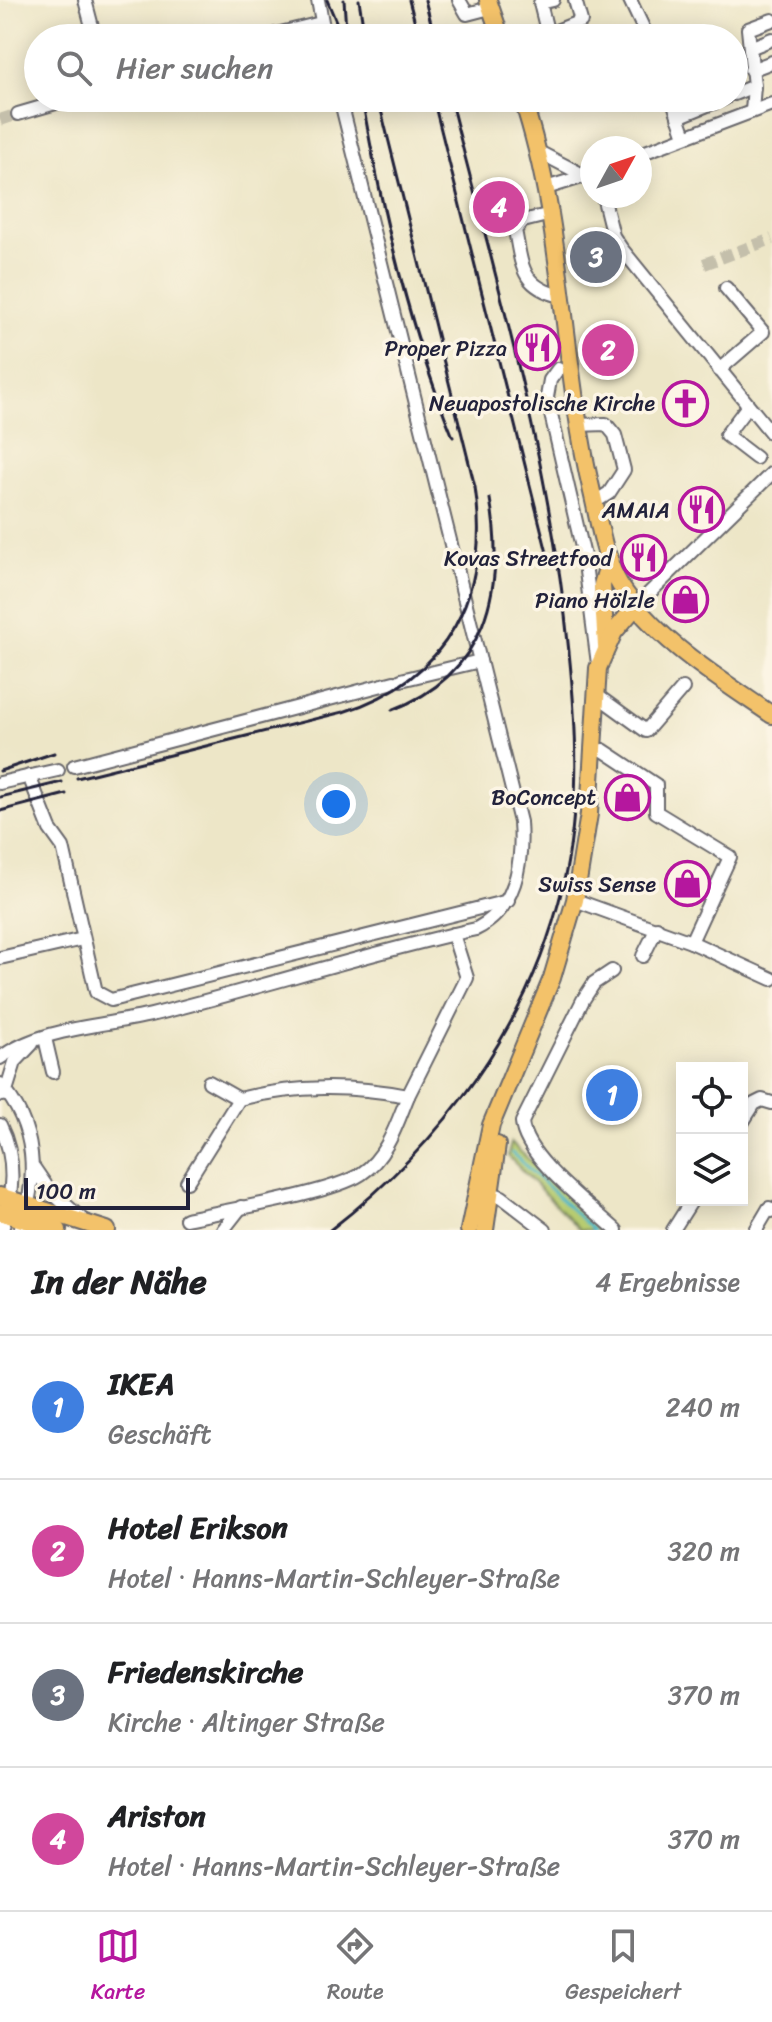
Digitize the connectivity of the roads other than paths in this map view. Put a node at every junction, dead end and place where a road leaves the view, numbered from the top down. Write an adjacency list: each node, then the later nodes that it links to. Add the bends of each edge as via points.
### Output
1 (85, 0): 10 (street)
2 (318, 0): 9 (street)
3 (459, 0): 7 (street, via 467,14)
4 (553, 0): 13 (street, via 540,3)
5 (575, 0): 14 (street, via 581,21)
6 (630, 0): 15 (street)
7 (489, 2): 12 (main road)
8 (772, 20): 17 (street, via 748,29)
9 (321, 23): 11 (street)
10 (91, 24)
11 (317, 24)
12 (496, 24)
13 (543, 24)
14 (574, 24)
15 (641, 24)
16 (772, 39): 17 (street)
17 (750, 48): 19 (street)
18 (772, 62): 19 (street)
19 (751, 70): 20 (street)
20 (754, 86): 21 (street); 23 (street)
21 (748, 88)
22 (772, 104): 23 (street)
23 (752, 111): 31 (street)
24 (25, 112): 29 (street)
25 (343, 112): 54 (street)
26 (526, 112): 33 (main road)
27 (676, 112): 30 (street)
28 (690, 112): 30 (street)
29 (18, 114)
30 (678, 117): 31 (street)
31 (685, 136): 32 (street)
32 (652, 149)
33 (539, 152): 34 (street); 36 (main road)
34 (580, 170)
35 (580, 177): 36 (street)
36 (546, 188): 39 (main road)
37 (512, 206): 40 (street)
38 (606, 208): 44 (street, via 621,248)
39 (551, 214): 40 (street); 42 (main road)
40 (517, 224): 42 (street, via 524,274 541,291)
41 (726, 288): 44 (street, via 763,332)
42 (561, 296): 46 (main road)
43 (558, 369): 55 (street, via 547,397 584,556)
44 (719, 370): 45 (street)
45 (748, 406): 47 (street); 48 (street, via 726,435)
46 (577, 425): 50 (main road); 50 (street, via 606,424 615,435 623,465 617,485)
47 (772, 434)
48 (756, 458)
49 (772, 473): 52 (street)
50 (595, 502): 51 (main road)
51 (610, 558): 52 (main road, via 621,587); 53 (main road, via 602,585)
52 (637, 605): 53 (main road); 58 (main road, via 693,658)
53 (606, 646): 55 (main road)
54 (480, 661): 60 (street); 65 (street, via 520,822 520,852)
55 (598, 668): 57 (main road)
56 (683, 688): 57 (street, via 646,731)
57 (595, 694): 64 (main road, via 589,814)
58 (772, 715)
59 (603, 750): 69 (street, via 656,785 656,812 730,857)
60 (74, 766)
61 (58, 770): 62 (street)
62 (29, 776): 63 (street); 68 (street, via 63,847)
63 (0, 783)
64 (575, 900): 66 (street); 77 (main road, via 552,978)
65 (508, 901): 67 (street, via 493,920); 68 (street, via 111,1000 96,992)
66 (651, 930): 69 (street); 70 (street)
67 (453, 934): 74 (street); 80 (street, via 467,978)
68 (83, 939): 71 (street)
69 (691, 942): 73 (street)
70 (643, 956)
71 (0, 958)
72 (612, 971): 101 (street, via 594,983 583,1000 522,1122 523,1137 542,1161)
73 (772, 979)
74 (40, 1040): 75 (street); 76 (street); 79 (street, via 15,1062)
75 (0, 1058)
76 (53, 1072)
77 (510, 1080): 87 (main road); 98 (main road, via 491,1125)
78 (209, 1082): 81 (street)
79 (2, 1090): 85 (street, via 23,1119)
80 (408, 1096): 81 (street, via 360,1087 308,1087); 89 (street, via 391,1140 361,1174)
81 (239, 1099): 86 (street)
82 (772, 1103): 83 (street, via 762,1100)
83 (748, 1114)
84 (1, 1133): 90 (street, via 12,1164)
85 (34, 1167): 92 (street); 94 (street, via 49,1190)
86 (187, 1182)
87 (488, 1192): 99 (main road); 100 (street)
88 (688, 1206): 102 (street)
89 (241, 1207): 93 (street); 97 (street)
90 (4, 1210): 92 (main road)
91 (772, 1211): 103 (street, via 769,1208)
92 (25, 1218): 94 (main road); 95 (main road)
93 (186, 1219)
94 (86, 1223): 96 (main road)
95 (58, 1230)
96 (107, 1230)
97 (223, 1230)
98 (469, 1230)
99 (485, 1230)
100 (545, 1230)
101 (616, 1230)
102 (673, 1230)
103 (756, 1230)

